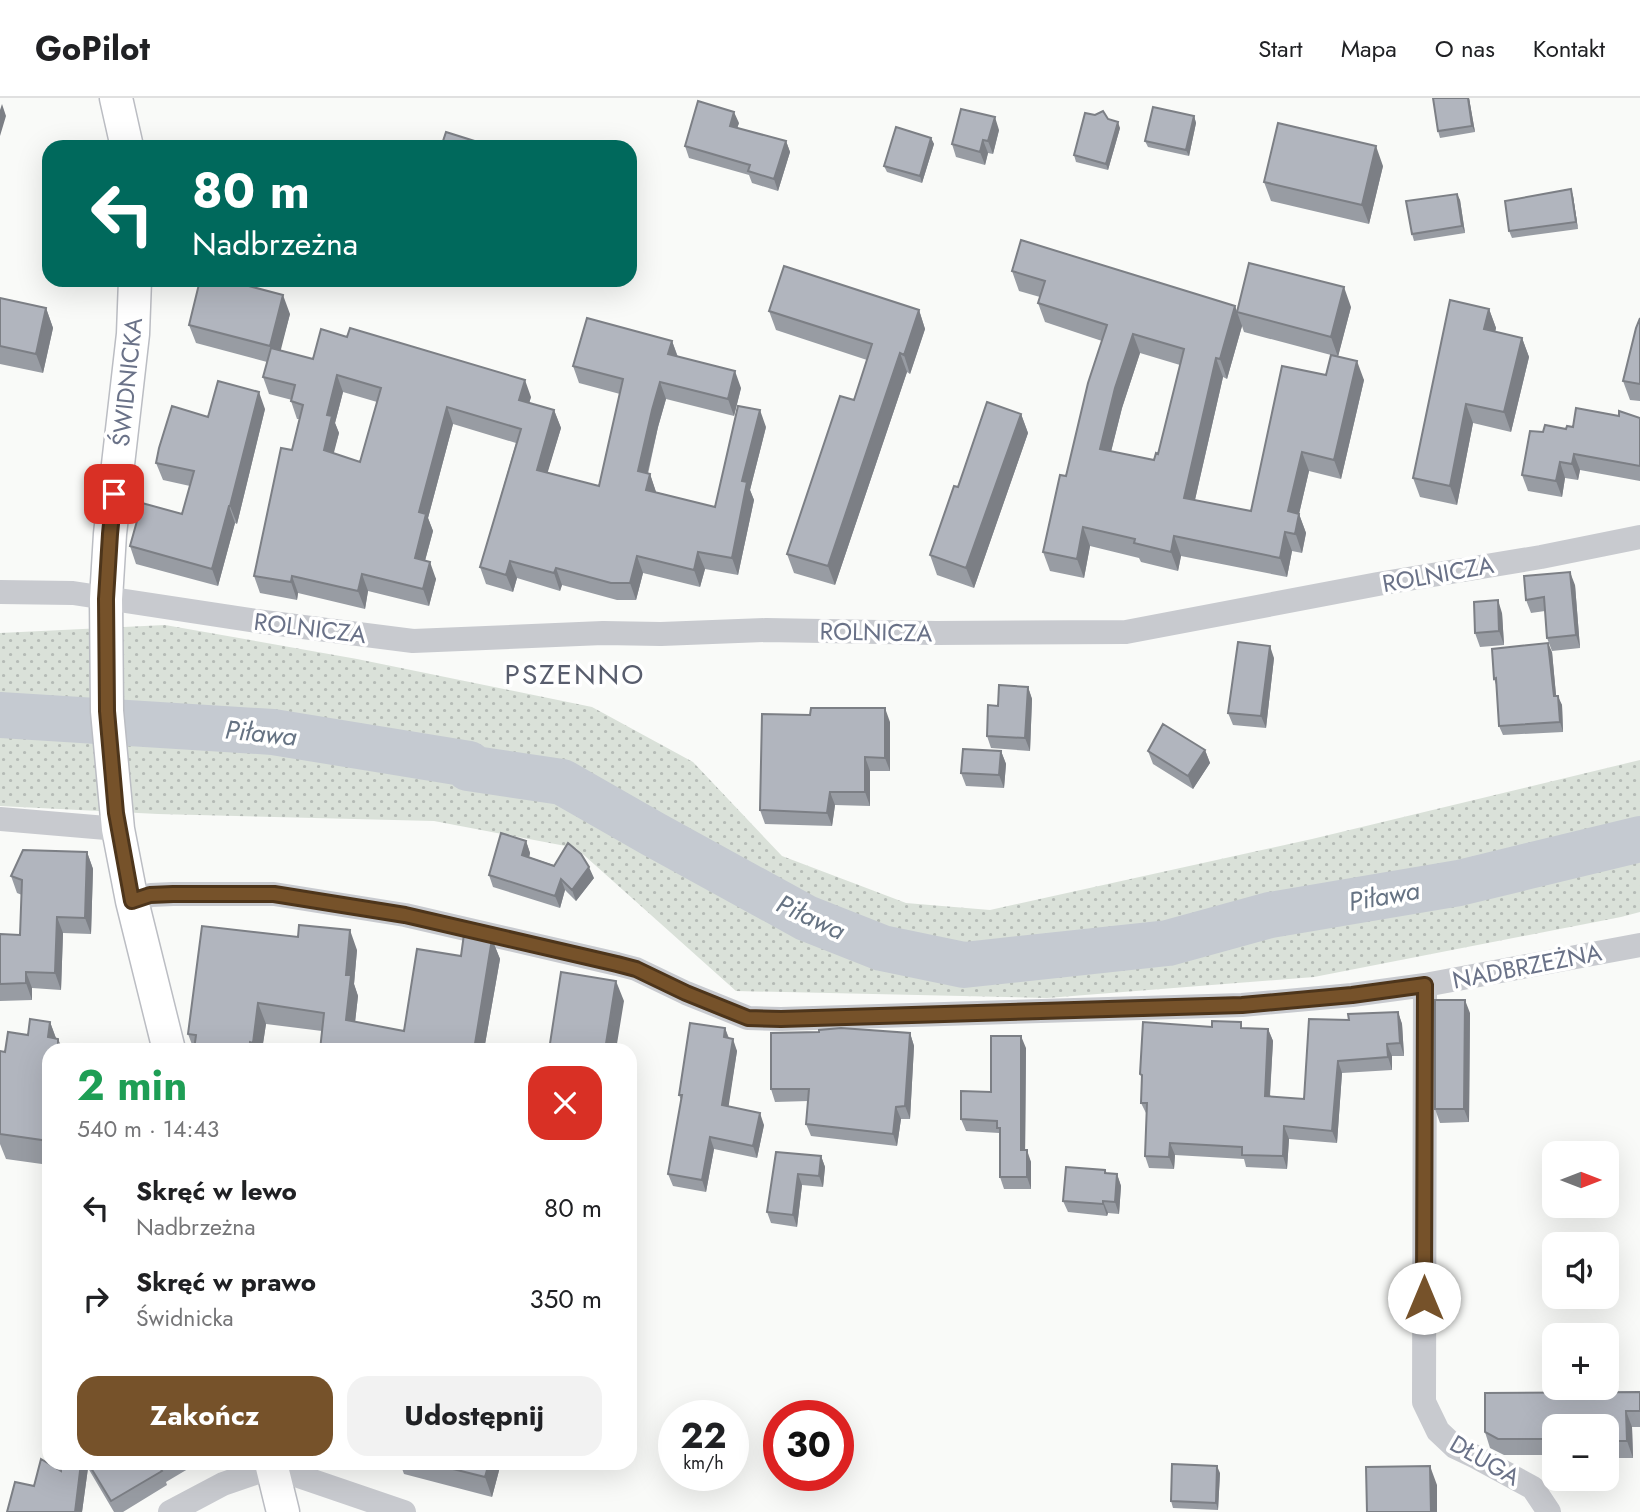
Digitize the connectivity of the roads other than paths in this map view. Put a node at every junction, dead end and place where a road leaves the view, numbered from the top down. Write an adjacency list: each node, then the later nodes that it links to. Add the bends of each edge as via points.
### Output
1 (116, 98): 2 (main road)
2 (125, 140)
3 (135, 287): 6 (main road, ŚWIDNICKA)
4 (1640, 537): 6 (street, ROLNICZA, via 1126,632 766,630 413,640)
5 (0, 592): 6 (street, ROLNICZA, via 73,593)
6 (106, 599): 7 (main road, ŚWIDNICKA, via 107,711)
7 (117, 821): 8 (street); 9 (main road, ŚWIDNICKA)
8 (1, 824)
9 (132, 901): 11 (street, NADBRZEŻNA, via 150,895 274,894 405,915 636,969 748,1018 1242,1005); 12 (main road, ŚWIDNICKA)
10 (1640, 944): 11 (street, NADBRZEŻNA)
11 (1425, 985): 19 (street, DŁUGA, via 1424,1402 1438,1431 1455,1447 1533,1488)
12 (167, 1043)
13 (258, 1470): 16 (street)
14 (272, 1470): 17 (main road)
15 (285, 1470): 18 (street)
16 (170, 1512)
17 (283, 1512)
18 (404, 1512)
19 (1549, 1512)

